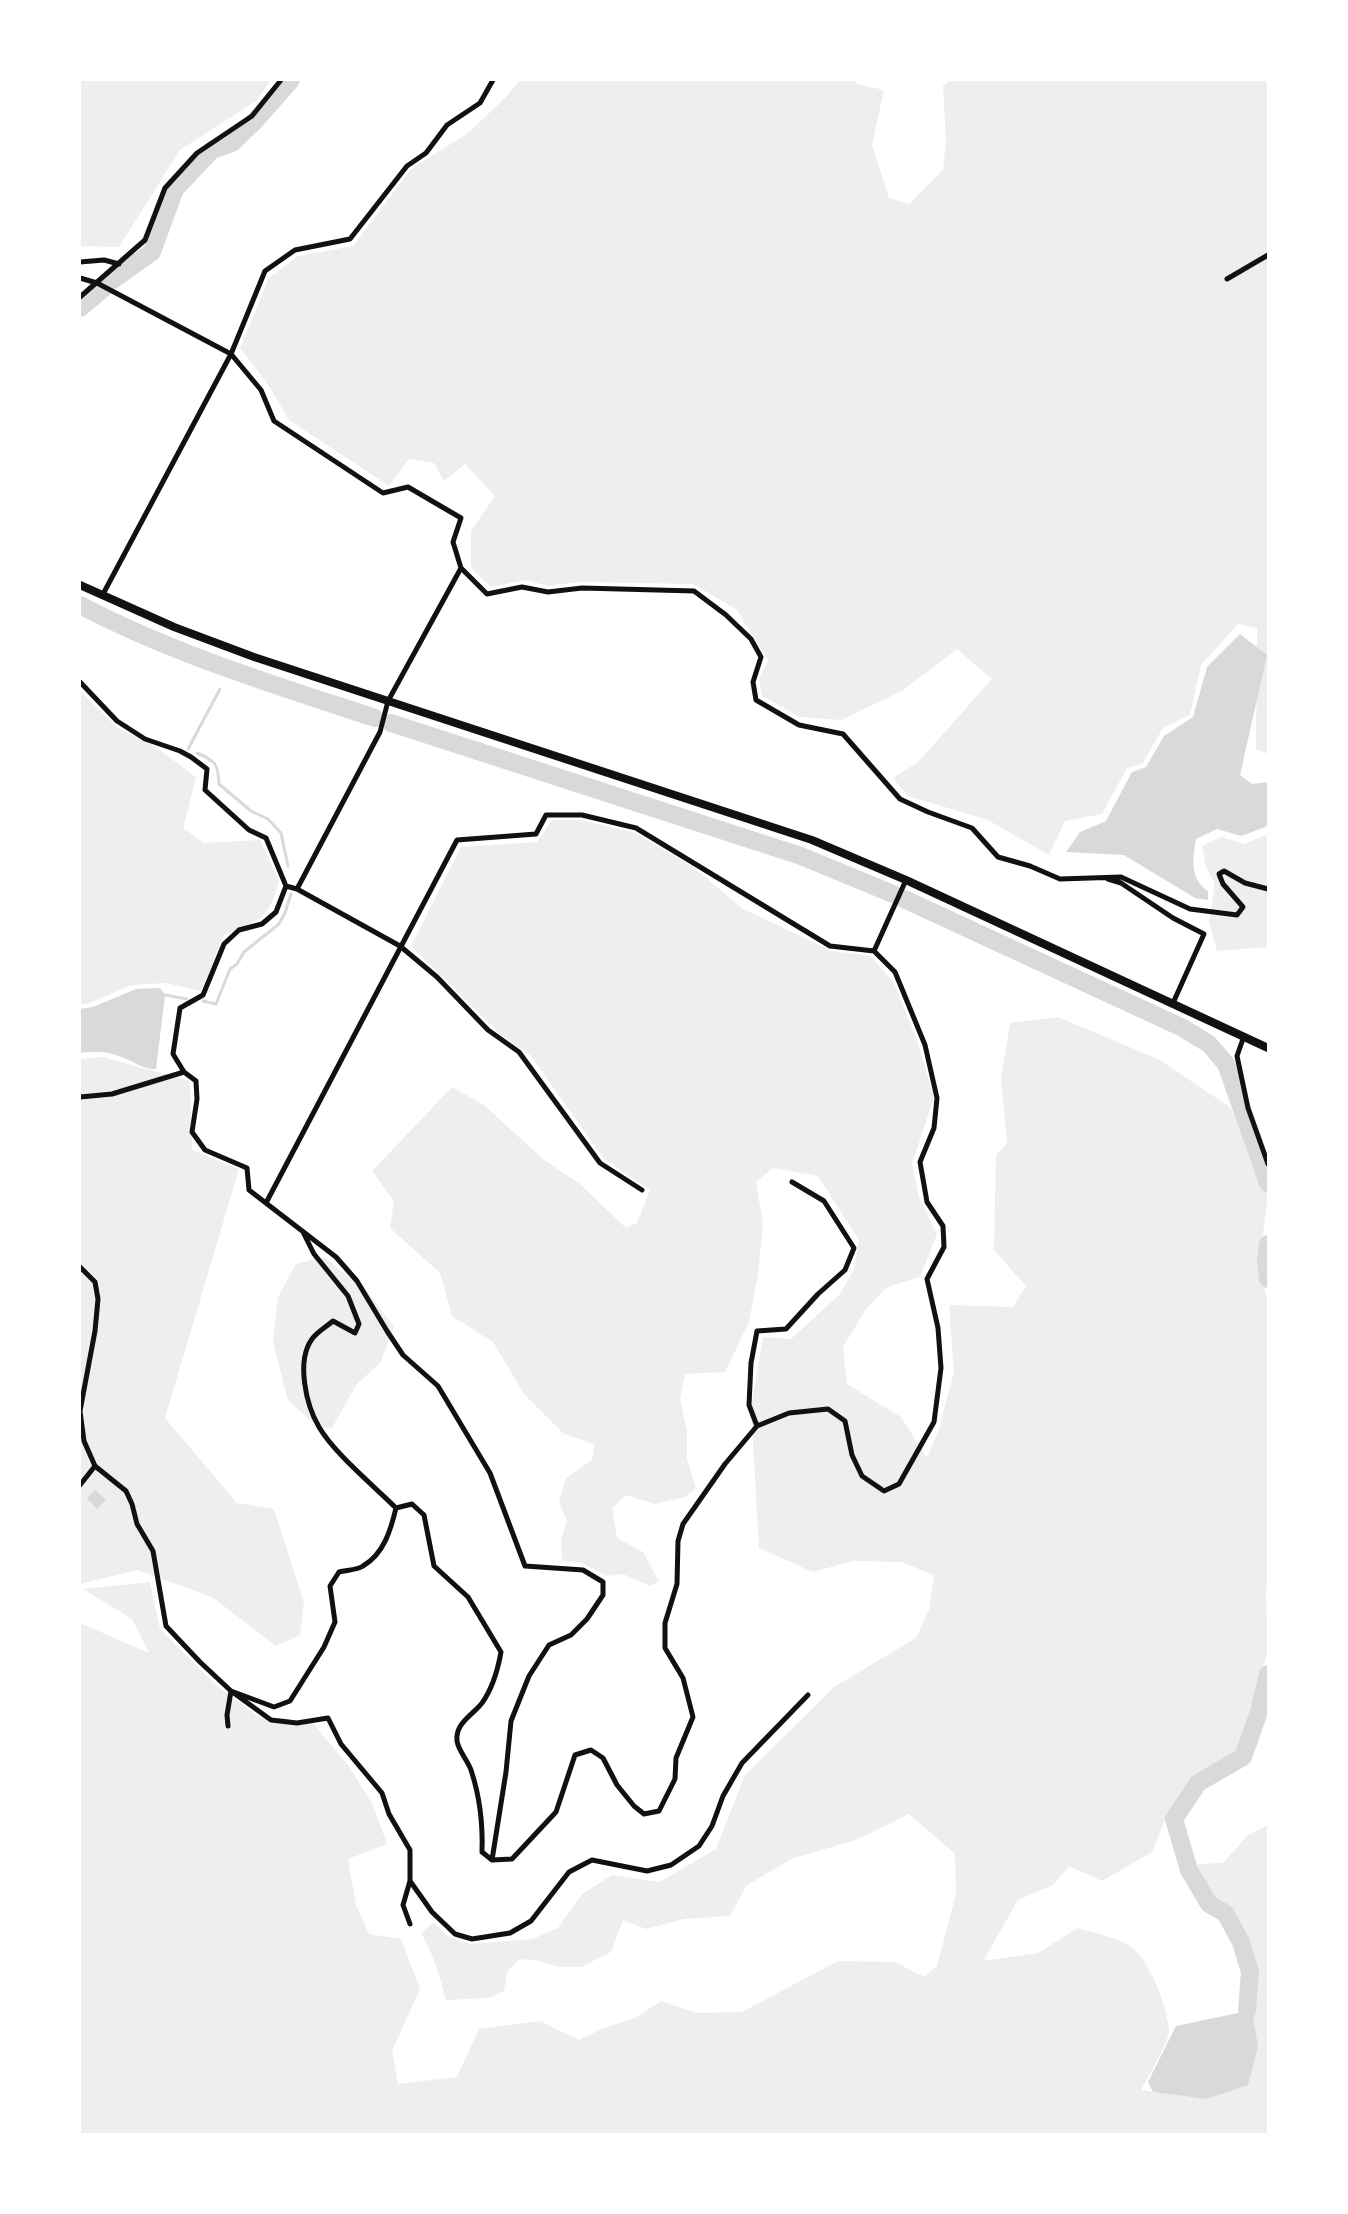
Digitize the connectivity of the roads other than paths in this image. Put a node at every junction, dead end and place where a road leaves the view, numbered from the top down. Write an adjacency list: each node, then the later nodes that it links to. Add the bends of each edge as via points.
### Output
1 (281, 80): 5 (street, via 252,116 196,153 165,188 145,240)
2 (493, 80): 10 (street, via 480,103 447,125 426,153 407,166 350,239 295,250 265,271)
3 (1269, 255): 7 (street)
4 (80, 262): 5 (street, via 104,260)
5 (119, 264): 8 (street)
6 (80, 278): 8 (street)
7 (1227, 279)
8 (97, 283): 9 (street); 10 (street)
9 (80, 297)
10 (231, 354): 11 (street, via 261,390 274,420 383,493 408,487 460,518 453,542); 13 (street)
11 (461, 568): 15 (street); 16 (street, via 487,594 522,587 549,592 582,588 694,591 751,639 761,657 753,682 756,700 799,725 843,734 900,799 972,828 998,857 1060,879)
12 (80, 585): 13 (main road)
13 (102, 597): 15 (main road, via 254,657)
14 (80, 682): 18 (street, via 117,721 145,739 186,754 207,769 205,790 249,830 266,838)
15 (388, 701): 17 (main road, via 812,840); 19 (street, via 380,732)
16 (1104, 878): 20 (street, via 1121,877 1190,909 1237,915 1243,907 1219,874 1224,871 1245,883); 23 (street, via 1121,883 1204,934)
17 (906, 880): 22 (street); 23 (main road)
18 (286, 886): 19 (street); 26 (street, via 276,912 262,924 240,930 224,944 203,995 180,1008 172,1054)
19 (297, 889): 21 (street)
20 (1269, 889)
21 (400, 946): 22 (street, via 457,840 536,834 546,815 582,815 636,828 830,946); 30 (street, via 437,976 488,1030 519,1052 600,1163); 31 (street)
22 (874, 951): 34 (street, via 896,972 925,1045 937,1098 934,1128 920,1162 927,1202 943,1226 944,1247 927,1279 938,1328 941,1368 934,1422 899,1484 884,1491 862,1476 852,1455 845,1421 828,1409 789,1413)
23 (1173, 1003): 24 (main road)
24 (1244, 1036): 25 (main road); 28 (street, via 1237,1056 1248,1108)
25 (1269, 1048)
26 (184, 1072): 27 (street, via 112,1094); 31 (street, via 196,1081 192,1132 205,1150 247,1168 249,1191)
27 (80, 1096)
28 (1269, 1164)
29 (792, 1182): 34 (street, via 824,1201 854,1248 845,1270 786,1329 757,1331 749,1405)
30 (642, 1190)
31 (266, 1203): 32 (street)
32 (302, 1231): 37 (street, via 314,1254 348,1296 358,1324 354,1333 333,1321 312,1338 304,1353 302,1370 308,1396 319,1427); 41 (street, via 336,1257 357,1281 404,1355 438,1386 490,1473 525,1566 583,1570 603,1582 603,1595 587,1619 571,1635 549,1645 529,1676 511,1720)
33 (80, 1267): 35 (street, via 95,1282 98,1299 80,1411 84,1441)
34 (757, 1426): 41 (street, via 682,1524 677,1584 665,1623 665,1648 683,1678 693,1717 676,1758 675,1779 659,1811 644,1814 634,1806 603,1758 591,1750 575,1755 556,1812 512,1859)
35 (95, 1466): 36 (street); 38 (street, via 126,1491 137,1524 153,1551 166,1626)
36 (80, 1485)
37 (396, 1508): 38 (street, via 390,1533 377,1554 362,1567 339,1572 330,1586 335,1622 290,1701 274,1707); 41 (street, via 412,1504 424,1515 434,1566 468,1597 501,1652 482,1703 461,1724 457,1740 480,1802 482,1852)
38 (231, 1691): 40 (street); 42 (street, via 271,1720 297,1723 328,1718 341,1744 382,1793 410,1850)
39 (808, 1695): 42 (street, via 742,1763 699,1846 671,1864 647,1871 592,1860 569,1872 531,1922 510,1933 472,1939 455,1934 432,1912)
40 (228, 1726)
41 (492, 1860)
42 (411, 1881): 43 (street, via 403,1905)
43 (410, 1924)

